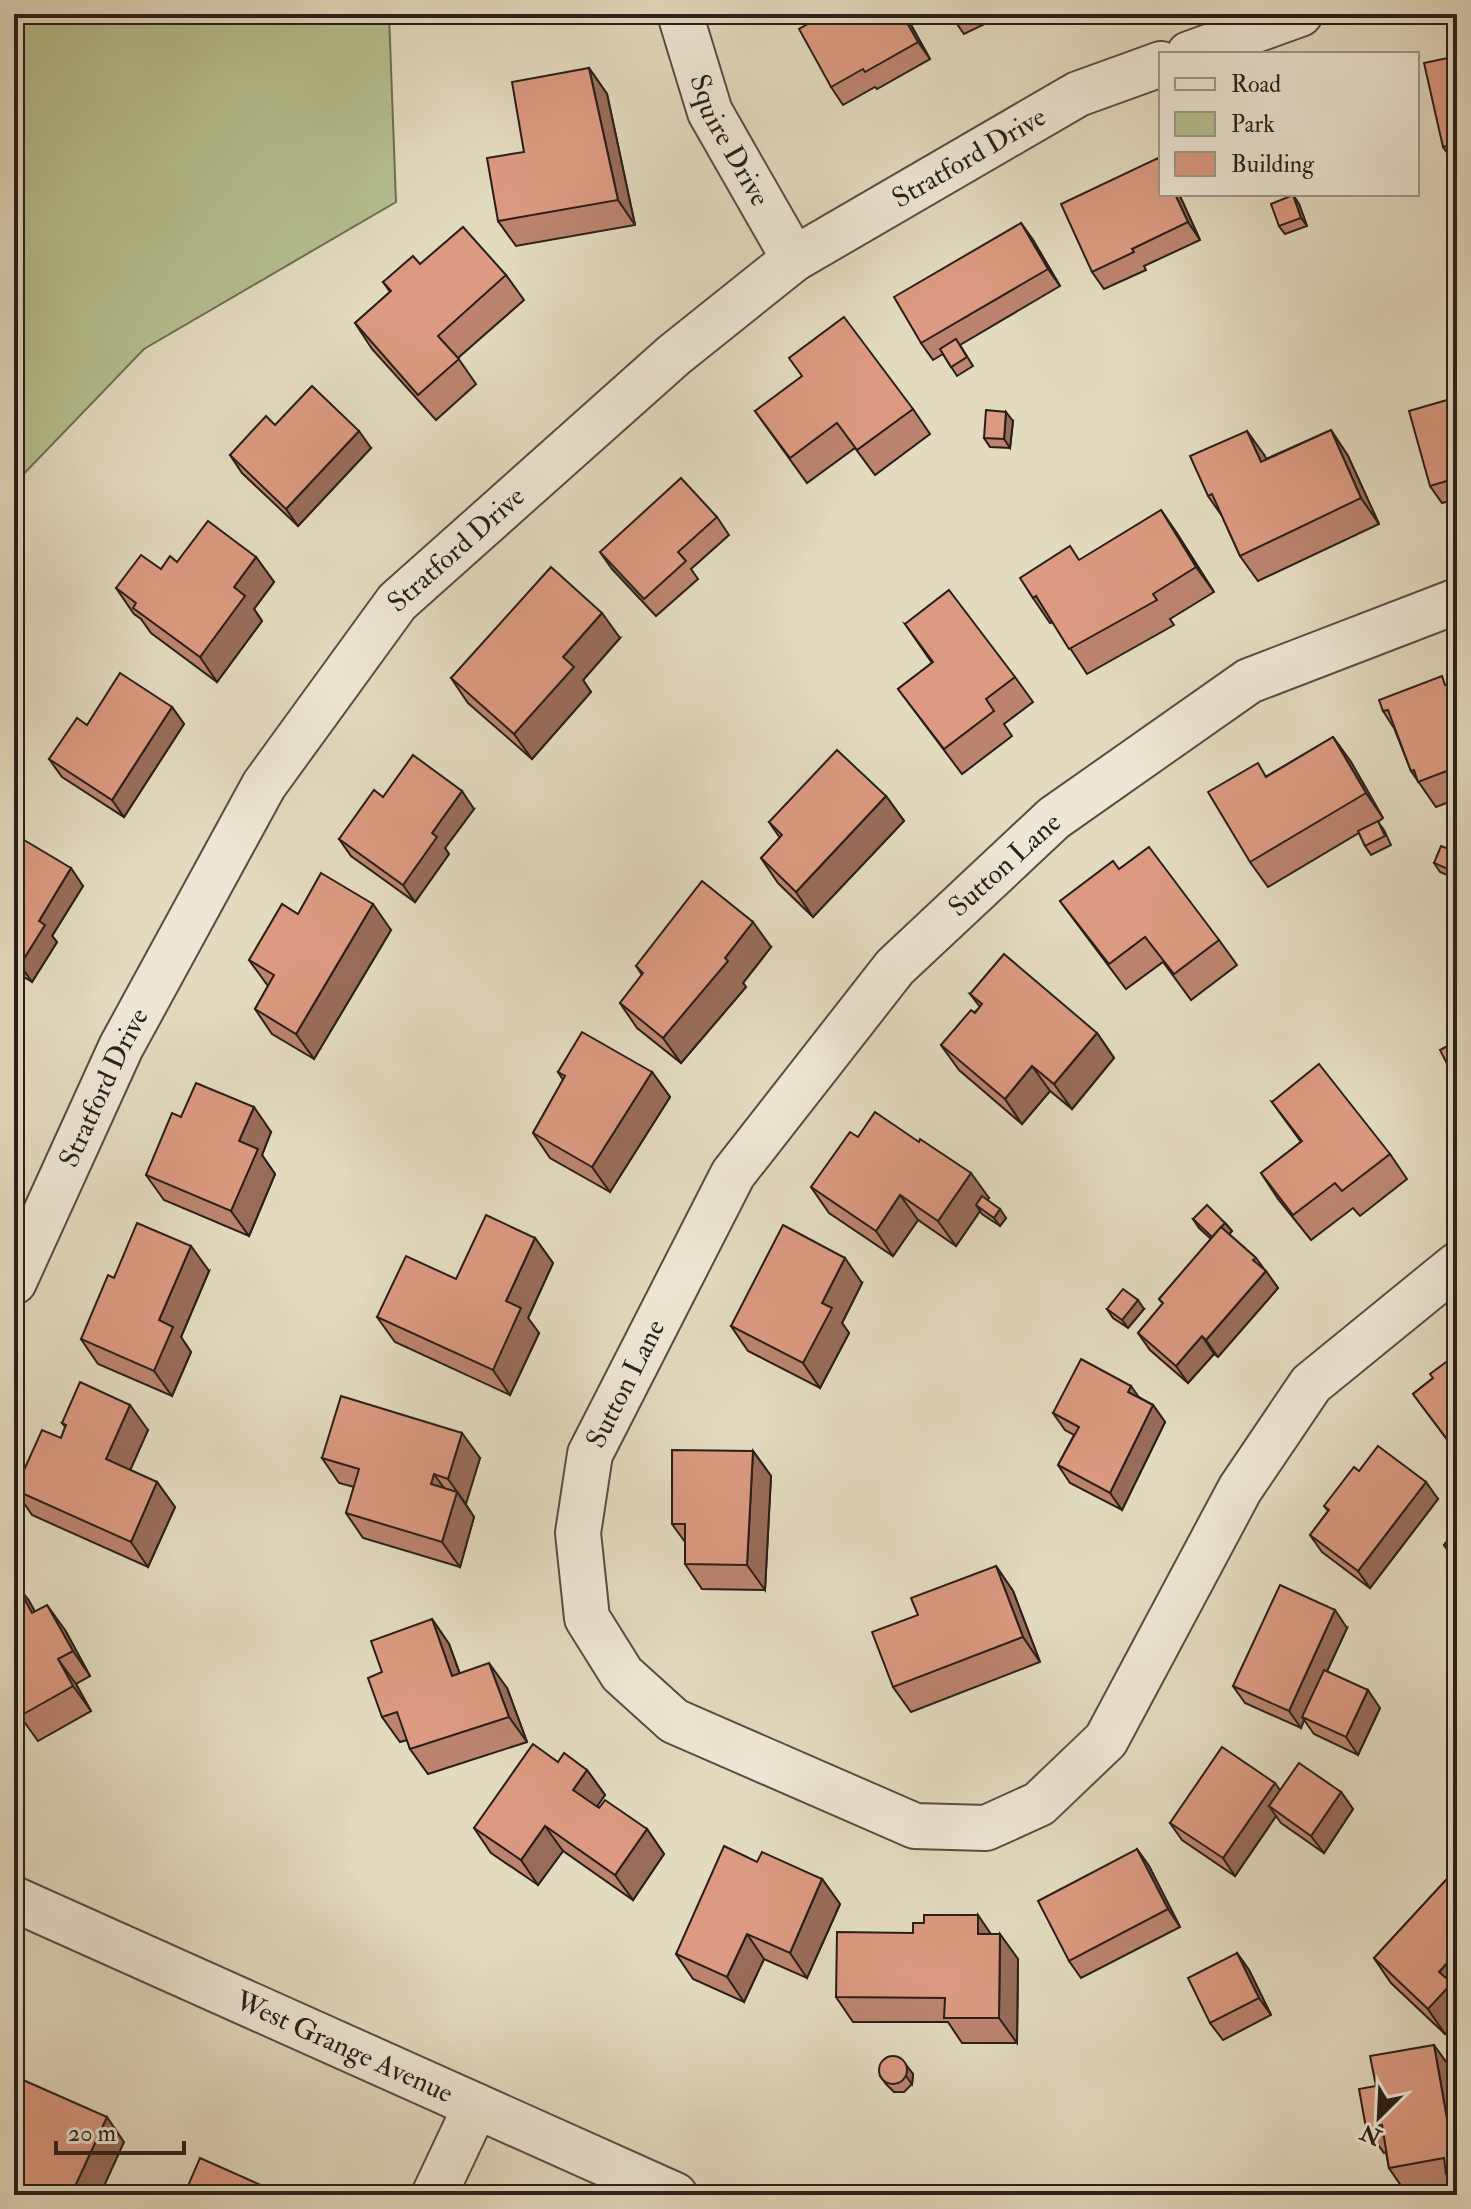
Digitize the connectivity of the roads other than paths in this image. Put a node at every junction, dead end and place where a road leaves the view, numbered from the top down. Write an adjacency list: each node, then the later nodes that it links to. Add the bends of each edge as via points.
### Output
1 (680, 14): 5 (street, Squire Drive, via 710,112)
2 (1300, 14): 3 (street)
3 (1195, 52)
4 (1159, 65): 5 (street, Stratford Drive, via 1078,94)
5 (794, 259): 8 (street, Stratford Drive, via 674,355 397,602 264,785 121,1047)
6 (1457, 601): 7 (street, Sutton Lane, via 1249,681 1054,818 895,967 733,1174 590,1454 578,1533 587,1618 622,1674 674,1721 915,1826 986,1828 1039,1804 1106,1740 1240,1489 1311,1384)
7 (1457, 1265)
8 (14, 1282)
9 (14, 1899): 10 (street, West Grange Avenue)
10 (476, 2106): 11 (street); 12 (street, West Grange Avenue)
11 (434, 2195)
12 (675, 2195)

